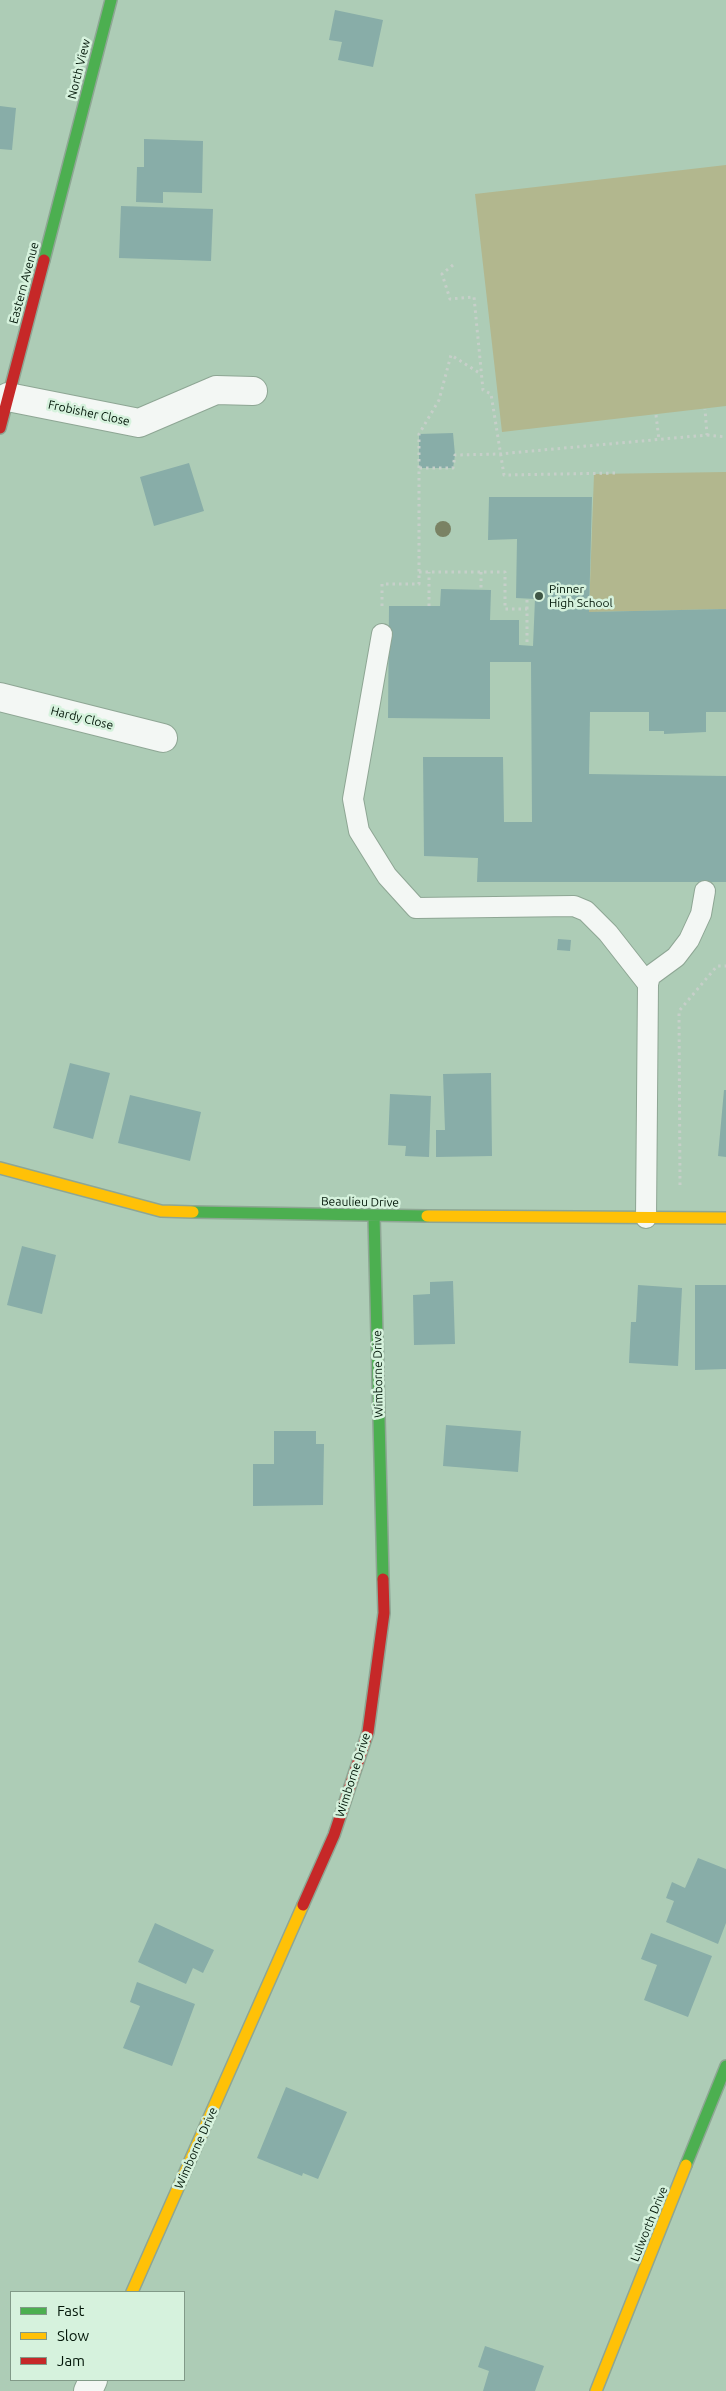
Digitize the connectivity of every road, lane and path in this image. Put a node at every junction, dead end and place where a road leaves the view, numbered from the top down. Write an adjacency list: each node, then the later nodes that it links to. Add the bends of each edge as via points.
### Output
1 (111, 0): 2 (street, North View)
2 (74, 145): 6 (street, Eastern Avenue)
3 (453, 265): 4 (path, via 442,274 450,299 474,296)
4 (482, 374): 13 (path, via 483,390 491,394); 14 (path, via 451,355 439,400 419,434)
5 (253, 391): 6 (street, Frobisher Close, via 216,390 139,423)
6 (8, 396): 9 (street, Eastern Avenue)
7 (705, 409): 10 (path)
8 (656, 415): 12 (path)
9 (0, 428)
10 (707, 435): 11 (path); 12 (path)
11 (726, 437)
12 (659, 440): 13 (path)
13 (499, 454): 14 (path, via 455,455 453,468); 15 (path, via 504,475)
14 (419, 468): 16 (path)
15 (618, 474)
16 (419, 572): 17 (path); 23 (path, via 419,584 382,584)
17 (429, 572): 18 (path); 21 (path)
18 (481, 572): 19 (path); 22 (path, via 505,572 505,609)
19 (481, 589)
20 (527, 598): 22 (path)
21 (428, 606)
22 (526, 609): 24 (path)
23 (382, 634): 29 (lane, via 353,799 358,831 387,876 416,908 574,906 586,911 608,933)
24 (527, 645)
25 (0, 697): 26 (street, Hardy Close)
26 (163, 738)
27 (705, 891): 29 (lane, via 701,914 689,940 676,956 650,976)
28 (726, 966): 33 (path, via 717,966 679,1011)
29 (648, 984): 32 (lane)
30 (0, 1168): 31 (street, Beaulieu Drive, via 161,1211)
31 (374, 1216): 32 (street, Beaulieu Drive); 36 (street, Wimborne Drive, via 384,1612 368,1732 334,1835)
32 (646, 1218): 33 (street, Beaulieu Drive)
33 (680, 1218): 34 (street, Beaulieu Drive)
34 (726, 1218)
35 (726, 2066): 37 (street, Lulworth Drive)
36 (132, 2291)
37 (596, 2391)

